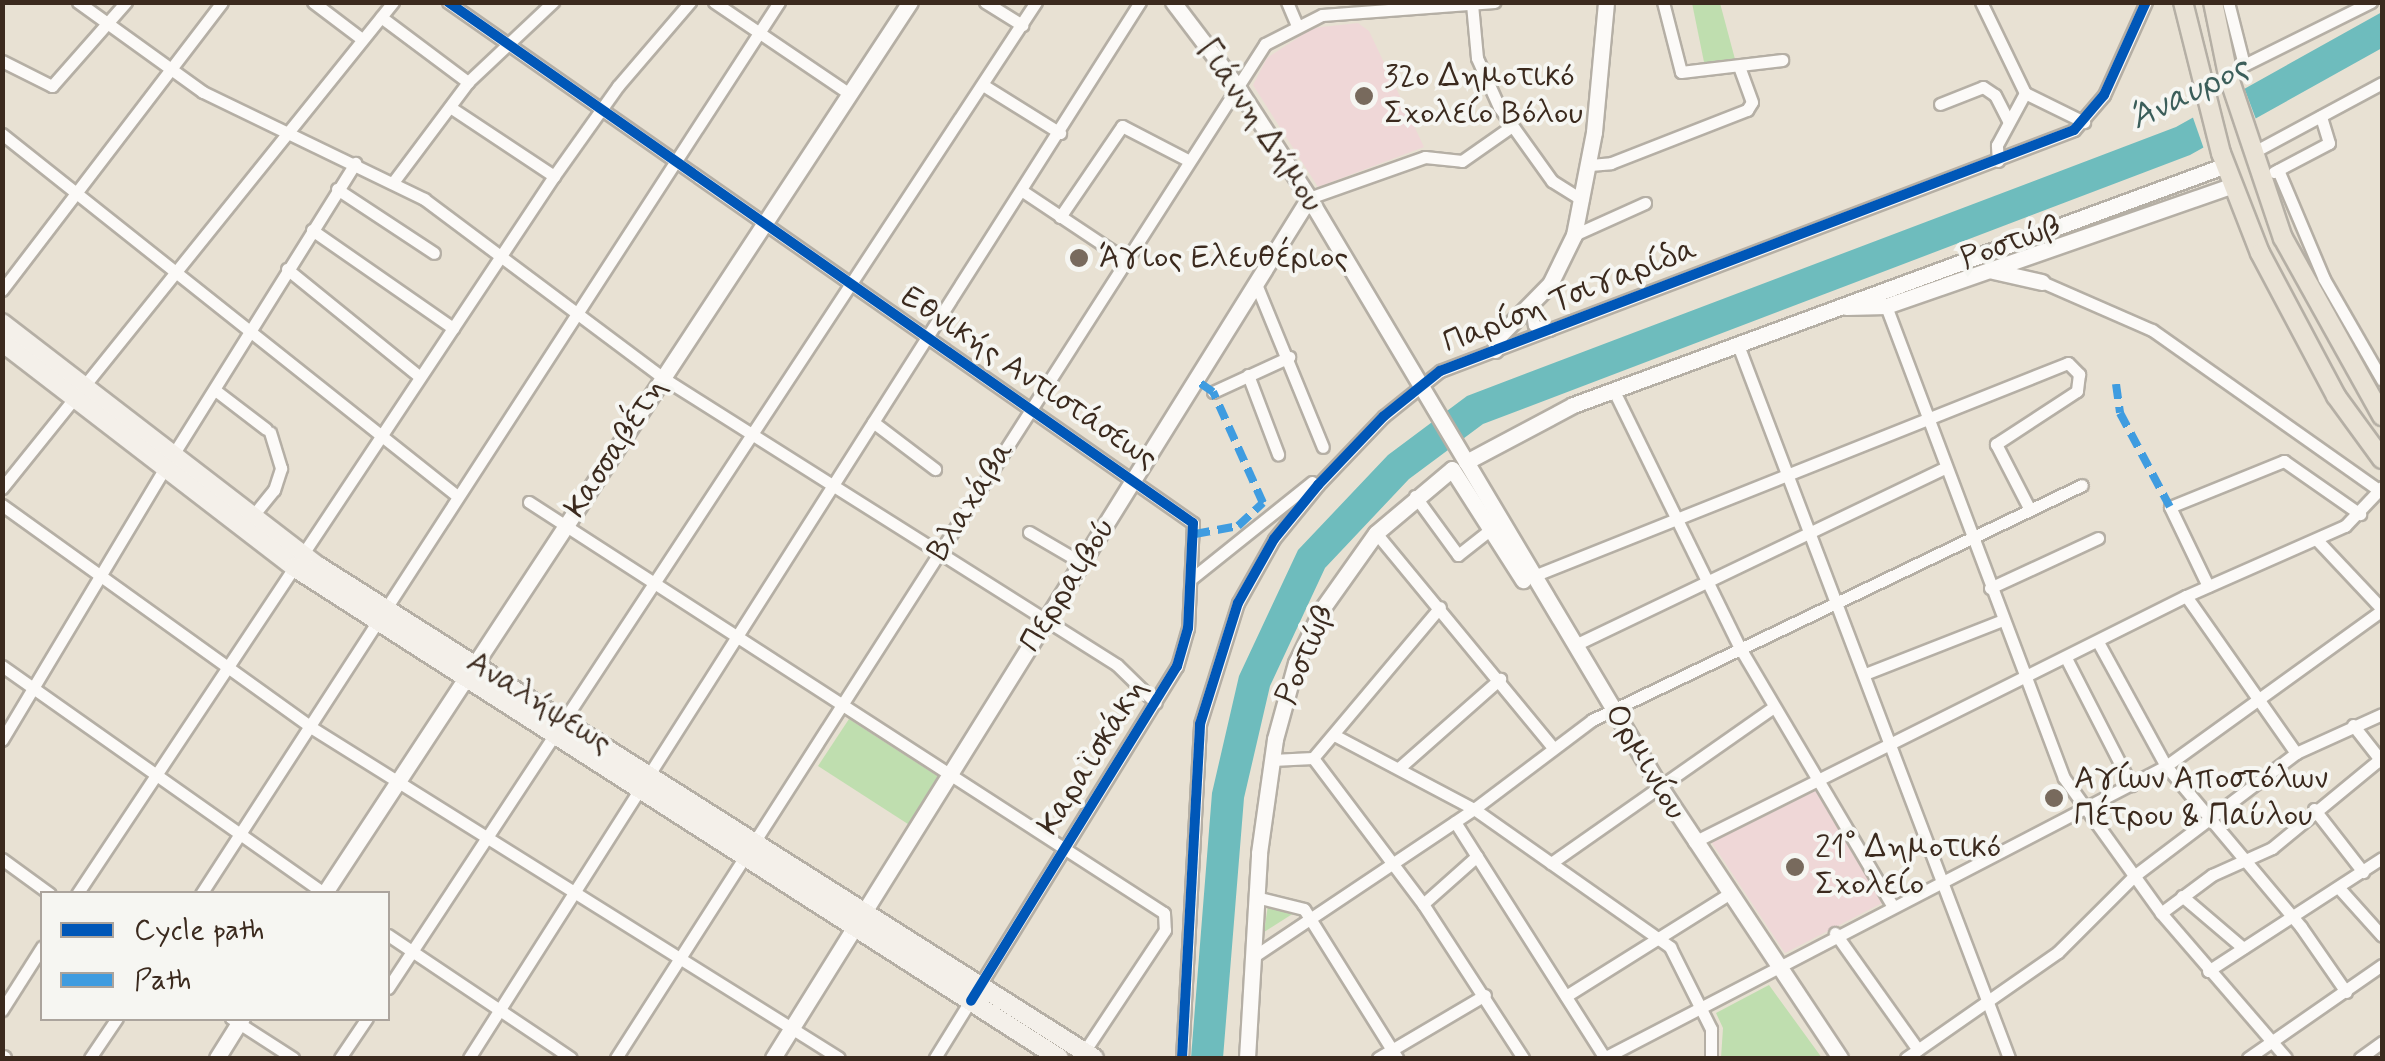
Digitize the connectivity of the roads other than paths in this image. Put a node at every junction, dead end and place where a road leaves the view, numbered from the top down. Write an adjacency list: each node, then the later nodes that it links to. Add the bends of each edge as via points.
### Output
1 (78, 2): 29 (street)
2 (126, 2): 29 (street)
3 (222, 2): 38 (street)
4 (313, 2): 33 (street)
5 (392, 2): 28 (street)
6 (448, 2): 34 (street, Εθνικής Αντιστάσεως)
7 (690, 2): 47 (street)
8 (714, 2): 32 (street)
9 (779, 2): 32 (street)
10 (910, 2): 44 (street, Κασσαβέτη)
11 (985, 2): 30 (street)
12 (1036, 2): 30 (street)
13 (1140, 2): 53 (street)
14 (1173, 2): 42 (street, Γιάννη Δήμου)
15 (1287, 2): 31 (street)
16 (1494, 2): 25 (street, Βλαχάβα)
17 (1606, 2): 61 (street)
18 (1662, 2): 37 (street, via 1680,72)
19 (1981, 2): 43 (street)
20 (2146, 2): 50 (street, via 2104,95)
21 (2183, 2): 57 (main road)
22 (2214, 2): 55 (main road)
23 (2228, 2): 24 (street, via 2244,65)
24 (2371, 2)
25 (1472, 4): 27 (street, Βλαχάβα); 51 (street, via 1476,58)
26 (545, 5): 34 (street)
27 (1384, 6): 31 (street, Βλαχάβα, via 1322,14)
28 (381, 16): 33 (street); 39 (street)
29 (105, 24): 36 (street, via 52,86); 38 (street)
30 (1022, 25): 41 (street)
31 (1296, 25): 42 (street, Βλαχάβα, via 1268,40)
32 (758, 33): 44 (street); 60 (street)
33 (362, 40): 52 (street)
34 (503, 44): 39 (street); 47 (street, Εθνικής Αντιστάσεως)
35 (1782, 60): 37 (street)
36 (2, 61)
37 (1739, 66): 61 (street, via 1750,108 1620,160)
38 (168, 70): 52 (street); 67 (street)
39 (468, 82): 46 (street)
40 (2382, 82): 48 (street)
41 (984, 85): 53 (street); 86 (street)
42 (1236, 85): 56 (street, Βλαχάβα); 70 (street, Γιάννη Δήμου)
43 (2025, 93): 49 (street); 50 (street)
44 (850, 94): 74 (street, Κασσαβέτη)
45 (1940, 104): 49 (street, via 1983,87 1996,95)
46 (450, 107): 63 (street); 65 (street)
47 (599, 112): 60 (street, Εθνικής Αντιστάσεως); 63 (street)
48 (2322, 116): 55 (street); 62 (street, via 2329,142)
49 (2008, 121): 58 (street)
50 (2084, 122): 58 (street, Παρίση Τσιγαρίδα)
51 (1512, 126): 70 (street, via 1462,161 1425,157); 71 (street, via 1552,181)
52 (289, 131): 59 (street); 83 (street)
53 (1060, 133): 69 (street)
54 (2, 134): 67 (street)
55 (2250, 148): 64 (main road)
56 (1186, 159): 73 (street, via 1122,126); 80 (street, Βλαχάβα)
57 (2223, 159): 66 (main road); 88 (street, Ροστώβ)
58 (1998, 161): 94 (street, Παρίση Τσιγαρίδα)
59 (355, 163): 65 (street); 68 (street)
60 (672, 163): 74 (street, Εθνικής Αντιστάσεως); 91 (street)
61 (1590, 165): 71 (street)
62 (2278, 170): 64 (street); 104 (street, via 2324,279)
63 (554, 176): 79 (street)
64 (2260, 178): 111 (main road, via 2318,309)
65 (394, 180): 79 (street)
66 (2234, 185): 78 (street); 119 (main road, via 2297,328)
67 (78, 190): 83 (street); 87 (street)
68 (338, 190): 75 (street); 77 (street)
69 (1024, 192): 73 (street); 96 (street)
70 (1309, 198): 85 (street, Περραιβού); 105 (street, Γιάννη Δήμου)
71 (1583, 200): 76 (street)
72 (1645, 203): 76 (street)
73 (1060, 217): 80 (street)
74 (762, 226): 86 (street, Εθνικής Αντιστάσεως); 103 (street, Κασσαβέτη)
75 (312, 230): 81 (street); 93 (street)
76 (1574, 235): 90 (street, via 1557,273)
77 (434, 254)
78 (2040, 254): 82 (street); 84 (street)
79 (501, 256): 91 (street); 93 (street)
80 (1122, 258): 110 (street, Βλαχάβα)
81 (287, 269): 95 (street); 102 (street)
82 (1989, 270): 84 (street); 89 (street)
83 (178, 271): 95 (street); 108 (street)
84 (2042, 282): 129 (street, via 2152,330)
85 (1256, 284): 100 (street); 125 (street, Περραιβού)
86 (848, 286): 96 (street, Εθνικής Αντιστάσεως); 114 (street)
87 (2, 290)
88 (1842, 306): 89 (street); 98 (street, Ροστώβ)
89 (1886, 306): 112 (street)
90 (1530, 307): 94 (street, via 1534,326); 99 (street, via 1500,335)
91 (576, 312): 103 (street); 130 (street)
92 (2, 322): 108 (main road, Αναλήψεως)
93 (453, 328): 102 (street)
94 (1548, 330): 99 (street, Παρίση Τσιγαρίδα)
95 (250, 332): 106 (street); 115 (street)
96 (926, 338): 110 (street, Εθνικής Αντιστάσεως); 113 (street)
97 (2, 342): 108 (main road, Αναλήψεως)
98 (1738, 345): 107 (street, Ροστώβ); 124 (street)
99 (1495, 350): 105 (street, Παρίση Τσιγαρίδα)
100 (1289, 356): 101 (street); 116 (street)
101 (1248, 375): 109 (street); 117 (street)
102 (420, 377): 115 (street)
103 (662, 378): 114 (street); 139 (street, Κασσαβέτη)
104 (2382, 380)
105 (1422, 388): 118 (street, Παρίση Τσιγαρίδα); 120 (street, Γιάννη Δήμου)
106 (214, 390): 121 (street); 136 (street, via 268,431 281,468 274,490)
107 (1614, 390): 120 (street, Ροστώβ); 138 (street)
108 (78, 392): 121 (main road, Αναλήψεως); 128 (street)
109 (1213, 392)
110 (1028, 409): 125 (street, Εθνικής Αντιστάσεως); 147 (street, Βλαχάβα)
111 (2382, 416)
112 (1925, 417): 122 (street); 124 (street); 134 (street, via 2058,364 2078,372 2073,394 1996,444)
113 (873, 422): 123 (street); 126 (street)
114 (751, 434): 126 (street); 154 (street)
115 (380, 437): 130 (street); 148 (street)
116 (1324, 447)
117 (1278, 454)
118 (1347, 454): 152 (street); 281 (street, Παρίση Τσιγαρίδα, via 1274,540 1238,603 1214,670 1196,764)
119 (2382, 459)
120 (1465, 460): 151 (street, Ορμινίου)
121 (168, 464): 136 (main road, Αναλήψεως); 148 (main road, Αναλήψεως); 150 (street)
122 (1944, 468): 143 (street); 144 (street)
123 (935, 470)
124 (1788, 472): 138 (street); 143 (street)
125 (1134, 479): 137 (street, Εθνικής Αντιστάσεως); 149 (street, Περραιβού)
126 (832, 485): 147 (street); 165 (street)
127 (2082, 485): 134 (street)
128 (2, 488)
129 (2382, 490): 135 (street)
130 (456, 495): 162 (street)
131 (1415, 496): 140 (street, via 1458,555); 140 (street, Ροστώβ, via 1457,470); 142 (street, Ροστώβ)
132 (528, 502): 139 (street)
133 (2, 505): 150 (street)
134 (2030, 510): 144 (street)
135 (2360, 514): 146 (street); 155 (street, via 2284,460 2170,507)
136 (251, 518): 148 (main road, Αναλήψεως)
137 (1190, 519): 152 (street, Καραϊσκάκη)
138 (1676, 519): 151 (street); 153 (street)
139 (565, 525): 154 (street); 172 (street, Κασσαβέτη)
140 (1491, 529): 159 (street, Ροστώβ, via 1530,592)
141 (1029, 532): 149 (street)
142 (1376, 533): 160 (street); 192 (street, Ροστώβ, via 1308,634)
143 (1810, 533): 153 (street); 158 (street)
144 (1971, 538): 156 (street); 158 (street)
145 (2098, 538): 156 (street)
146 (2317, 540): 155 (street); 161 (street)
147 (938, 552): 163 (street); 179 (street, Βλαχάβα)
148 (298, 561): 162 (main road, Αναλήψεως); 171 (street)
149 (1082, 563): 163 (street, Περραιβού)
150 (100, 577): 171 (street); 176 (street)
151 (1532, 577): 159 (street, Ορμινίου)
152 (1191, 580): 178 (street, Καραϊσκάκη, via 1184,648)
153 (1706, 582): 167 (street); 168 (street)
154 (652, 584): 165 (street); 183 (street)
155 (2208, 586): 157 (street)
156 (1990, 588): 164 (street)
157 (2186, 596): 166 (street); 177 (street)
158 (1836, 602): 168 (street); 173 (street)
159 (1549, 604): 167 (street, Ορμινίου)
160 (1440, 608): 175 (street); 186 (street)
161 (2382, 610): 177 (street)
162 (381, 614): 172 (main road, Αναλήψεως); 185 (street)
163 (1046, 620): 178 (street, via 1138,680); 197 (street, Περραιβού)
164 (2002, 620): 173 (street); 174 (street)
165 (735, 638): 179 (street); 198 (street)
166 (2098, 642): 169 (street); 194 (street)
167 (1575, 645): 181 (street, Ορμινίου)
168 (1740, 648): 180 (street); 181 (street)
169 (2066, 658): 174 (street); 201 (street)
170 (2, 666): 176 (street)
171 (226, 669): 185 (street); 196 (street)
172 (470, 670): 183 (main road, Αναλήψεως); 200 (street, Κασσαβέτη)
173 (1865, 674): 188 (street)
174 (2024, 678): 188 (street); 205 (street, via 2064,778)
175 (1500, 680): 189 (street); 195 (street)
176 (34, 688): 187 (street); 196 (street)
177 (2258, 699): 190 (street); 194 (street)
178 (1156, 703): 212 (street, Καραϊσκάκη)
179 (842, 706): 197 (street); 211 (street, Βλαχάβα)
180 (1774, 708): 199 (street); 202 (street)
181 (1613, 709): 189 (street); 202 (street, Ορμινίου)
182 (2382, 714): 184 (street)
183 (558, 725): 198 (main road, Αναλήψεως); 209 (street)
184 (2353, 725): 190 (street); 193 (street)
185 (308, 726): 200 (street); 208 (street)
186 (1336, 736): 191 (street); 195 (street)
187 (2, 740)
188 (1891, 744): 199 (street); 221 (street)
189 (1553, 748): 203 (street)
190 (2296, 753): 207 (street)
191 (1314, 758): 192 (street); 218 (street)
192 (1272, 760): 231 (street, Ροστώβ)
193 (2381, 760): 204 (street)
194 (2166, 766): 201 (street); 207 (street)
195 (1399, 768): 203 (street)
196 (154, 775): 208 (street); 224 (street)
197 (949, 776): 212 (street); 235 (street, Περραιβού)
198 (644, 780): 211 (main road, Αναλήψεως); 228 (street)
199 (1816, 780): 210 (street); 233 (street)
200 (395, 782): 209 (street); 227 (street, Κασσαβέτη)
201 (2131, 785): 205 (street)
202 (1660, 786): 210 (street, Ορμινίου); 217 (street)
203 (1474, 809): 206 (street); 217 (street)
204 (2314, 809): 216 (street, via 2272,848); 219 (street)
205 (2085, 811): 220 (street); 221 (street)
206 (1455, 822): 213 (street); 218 (street)
207 (2209, 822): 216 (street); 220 (street)
208 (239, 836): 225 (street); 226 (street)
209 (484, 839): 228 (street); 244 (street)
210 (1694, 842): 229 (street, Ορμινίου)
211 (750, 848): 235 (main road, Αναλήψεως); 246 (street, Βλαχάβα)
212 (1065, 851): 252 (street, Καραϊσκάκη); 268 (street, via 1164,913 1165,930)
213 (1477, 856): 232 (street); 254 (street)
214 (2, 858): 223 (street)
215 (2382, 858): 219 (street)
216 (2243, 860): 230 (street); 237 (street)
217 (1551, 862): 241 (street)
218 (1392, 865): 232 (street); 236 (street)
219 (2364, 872): 222 (street)
220 (2134, 876): 234 (street); 255 (street, via 2058,952)
221 (1941, 880): 233 (street); 255 (street)
222 (2339, 888): 237 (street); 239 (street)
223 (46, 891)
224 (78, 891)
225 (203, 891)
226 (321, 891)
227 (325, 891)
228 (572, 895): 246 (street); 258 (street)
229 (1727, 895): 241 (street); 247 (street, Ορμινίου)
230 (2182, 896): 234 (street); 242 (street)
231 (1256, 897): 236 (street, via 1294,902); 245 (street, Ροστώβ)
232 (1423, 904): 253 (street)
233 (1892, 905): 238 (street)
234 (2161, 913): 249 (street)
235 (860, 918): 252 (main road, Αναλήψεως); 263 (street, Περραιβού)
236 (1311, 919): 245 (street); 267 (street)
237 (2294, 919): 242 (street); 251 (street)
238 (1836, 933): 247 (street); 266 (street)
239 (2382, 936)
240 (390, 937): 244 (street)
241 (1658, 938): 254 (street); 256 (street, via 1680,958)
242 (2243, 948): 249 (street)
243 (40, 950): 257 (street)
244 (412, 952): 250 (street); 258 (street)
245 (1253, 957): 282 (street, Ροστώβ)
246 (678, 960): 263 (street); 276 (street, Βλαχάβα)
247 (1775, 966): 256 (street); 286 (street, Ορμινίου)
248 (2382, 966): 251 (street)
249 (2208, 971): 264 (street)
250 (390, 985)
251 (2346, 992): 264 (street)
252 (976, 993): 268 (main road, Αναλήψεως); 279 (street, Καραϊσκάκη); 280 (main road, Αναλήψεως)
253 (1485, 995): 267 (street); 284 (street)
254 (1566, 996): 269 (street)
255 (1986, 1002): 266 (street); 288 (street)
256 (1702, 1006): 269 (street); 285 (street, via 1712,1032)
257 (2, 1010)
258 (500, 1011): 274 (street); 275 (street)
259 (115, 1021): 270 (street)
260 (237, 1021): 271 (street)
261 (239, 1021): 272 (street)
262 (365, 1021): 273 (street)
263 (792, 1029): 277 (street, Περραιβού); 278 (street)
264 (2271, 1041): 289 (street); 290 (street)
265 (2382, 1042): 291 (street)
266 (1918, 1050): 287 (street)
267 (1395, 1054): 283 (street)
268 (1086, 1056)
269 (1609, 1057)
270 (90, 1058)
271 (217, 1058)
272 (292, 1058)
273 (340, 1058)
274 (469, 1058)
275 (571, 1058)
276 (616, 1058)
277 (773, 1058)
278 (839, 1058)
279 (935, 1058)
280 (1059, 1058)
281 (1182, 1058)
282 (1247, 1058)
283 (1378, 1058)
284 (1523, 1058)
285 (1711, 1058)
286 (1840, 1058)
287 (1906, 1058)
288 (2008, 1058)
289 (2248, 1058)
290 (2286, 1058)
291 (2360, 1058)

